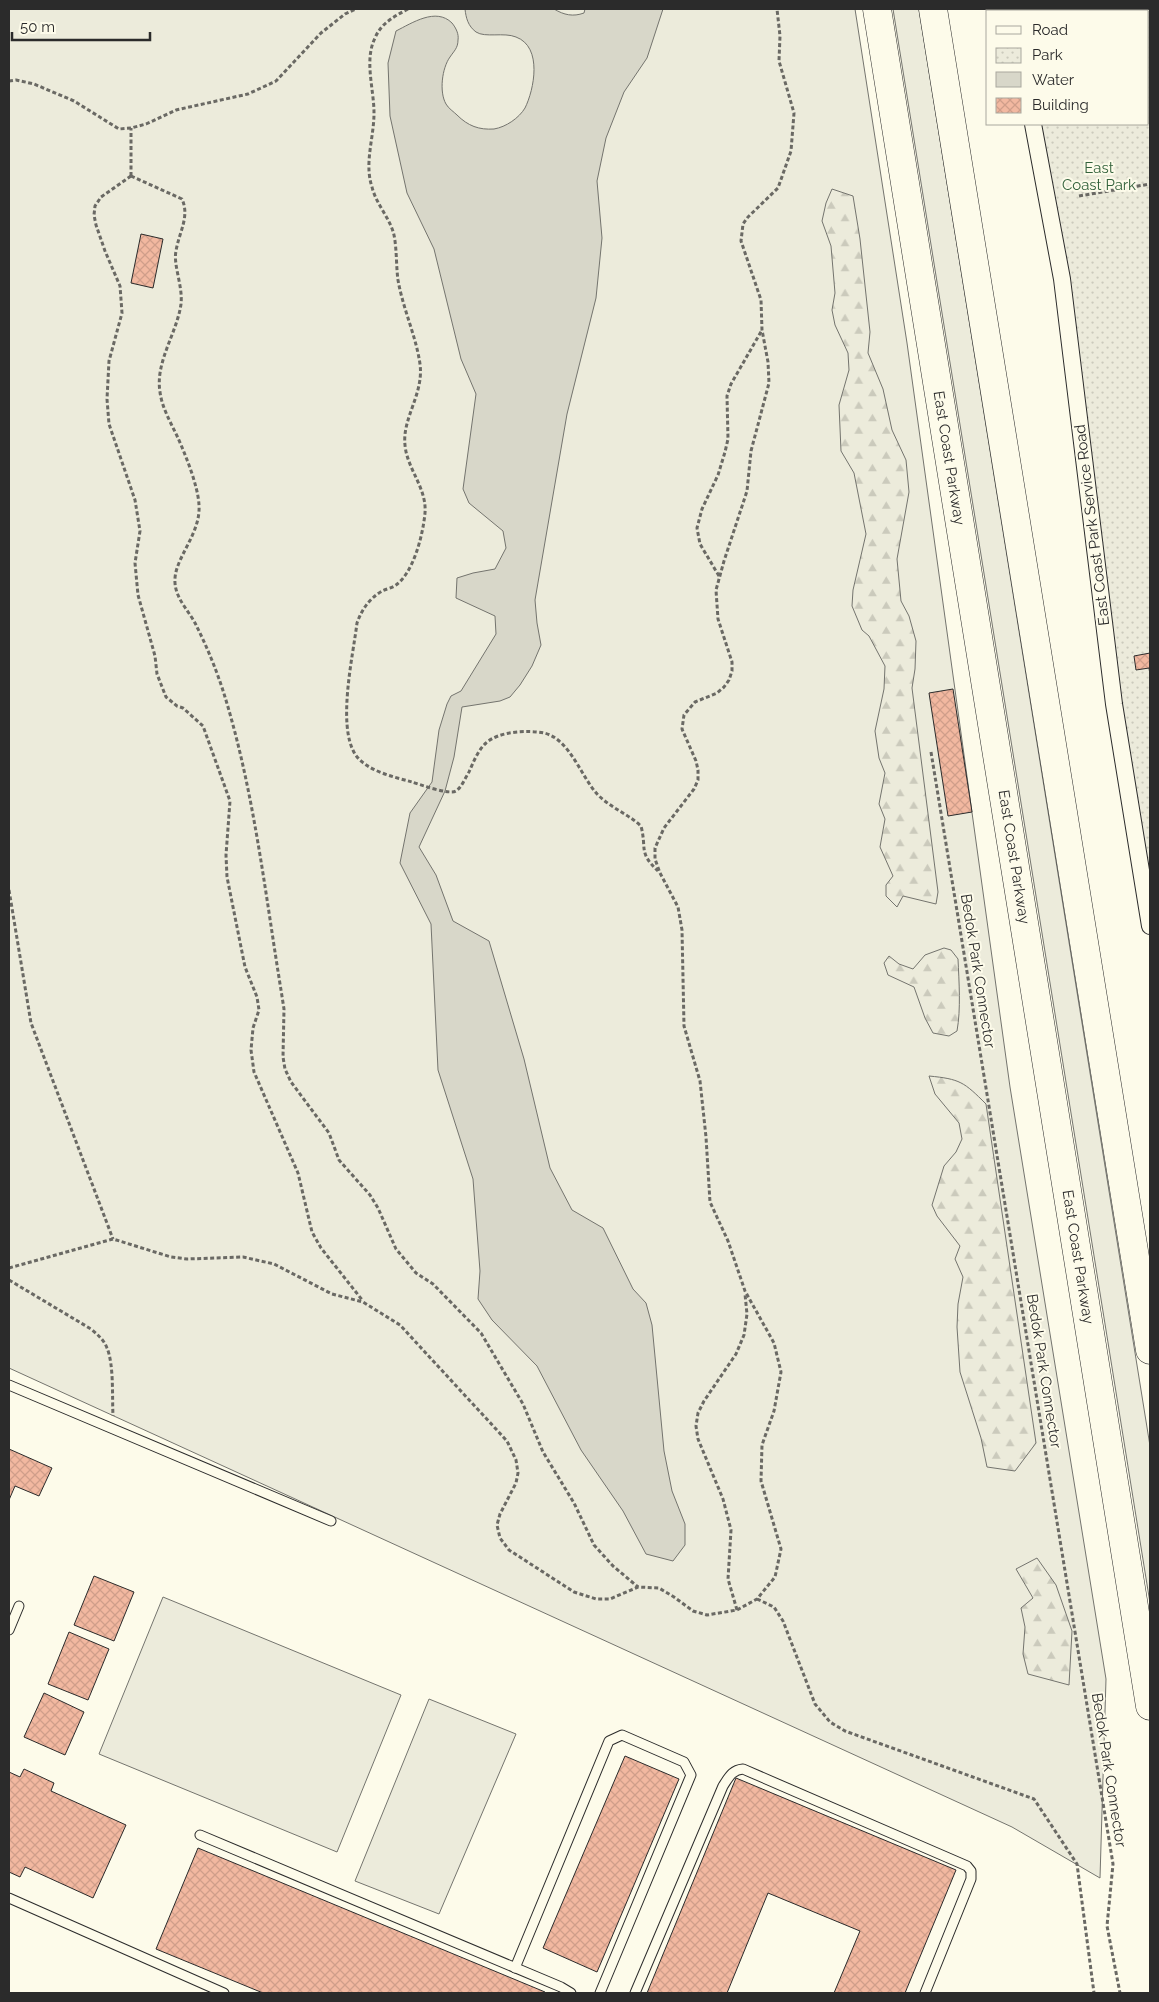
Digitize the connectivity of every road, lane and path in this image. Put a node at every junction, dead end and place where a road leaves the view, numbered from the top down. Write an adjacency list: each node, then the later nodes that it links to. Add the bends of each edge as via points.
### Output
1 (356, 9): 8 (path, via 321,33 276,81 248,94 176,110)
2 (408, 9): 15 (path, via 381,28 370,52 374,112 368,163 372,188 394,234 398,280 420,365 419,390 406,428 405,444 408,460 423,493 425,512 407,574 396,585 370,600 357,623 346,716 348,736 356,755 372,769 451,793 462,784 486,742 515,732 546,733 564,746 597,794 641,826 644,854)
3 (777, 9): 12 (path, via 779,61 794,113 791,151 778,188 748,217 741,232 760,300)
4 (877, 9): 32 (highway, East Coast Parkway)
5 (934, 9): 23 (highway)
6 (9, 81): 8 (path, via 34,84 74,101 119,129)
7 (1033, 125): 17 (street, East Coast Park Service Road, via 1062,279 1114,704)
8 (131, 128): 9 (path)
9 (131, 176): 22 (path, via 101,198 95,206 94,215 120,286 122,313 109,361 107,400 109,424 135,500 140,532 135,563 138,595 157,674 166,697 203,726 230,801 227,877 244,968 259,1010 251,1050 254,1072 298,1173 312,1232); 27 (path, via 182,199 186,209 175,253 182,291 181,305 161,369 160,391 200,505 197,528 175,582 178,595 197,625 224,696 248,787 284,1009 285,1069 329,1133 339,1160 370,1195 396,1249 416,1273 433,1284 481,1333 523,1404 543,1452 574,1503 594,1545)
10 (1150, 184): 11 (path)
11 (1079, 196)
12 (762, 330): 13 (path, via 769,382 752,451 747,491); 13 (path, via 730,384 727,396 728,439 697,528 700,544)
13 (720, 577): 15 (path, via 716,590 718,619 732,671 724,688 695,702 684,715 682,729 696,761 698,780 664,828 655,848)
14 (931, 752): 42 (path, Bedok Park Connector, via 1113,1864 1107,1926)
15 (660, 873): 21 (path, via 678,907 682,930 684,1026 700,1081 710,1202)
16 (9, 890): 18 (path, via 31,1024)
17 (1150, 926)
18 (113, 1239): 19 (path); 22 (path, via 171,1257 257,1259 274,1264 332,1294)
19 (9, 1268)
20 (9, 1280): 25 (path, via 100,1337 110,1359)
21 (745, 1291): 28 (path, via 774,1343 782,1372 774,1411 762,1445 761,1481 781,1549 775,1577); 30 (path, via 747,1314 744,1335 736,1354 704,1401 696,1426 731,1530 728,1579)
22 (363, 1302): 27 (path, via 400,1325 507,1441 518,1473 498,1525 500,1538 509,1550 583,1596 610,1599)
23 (1150, 1350)
24 (9, 1386): 25 (lane)
25 (114, 1430): 26 (lane)
26 (331, 1521)
27 (638, 1588): 30 (path, via 659,1588 693,1611 707,1615)
28 (757, 1598): 30 (path); 41 (path, via 774,1608 783,1621 815,1704 830,1722 853,1734 1034,1799 1077,1864)
29 (19, 1606): 31 (lane)
30 (736, 1610)
31 (9, 1630)
32 (1150, 1706)
33 (200, 1835): 35 (lane)
34 (9, 1898): 36 (lane)
35 (515, 1968): 37 (lane); 38 (lane, via 609,1741 622,1735 684,1762 691,1775)
36 (224, 1993)
37 (571, 1993)
38 (600, 1993)
39 (635, 1993): 40 (lane, via 723,1786 736,1769 743,1769 967,1866 971,1879)
40 (925, 1993)
41 (1094, 1993)
42 (1120, 1993)

